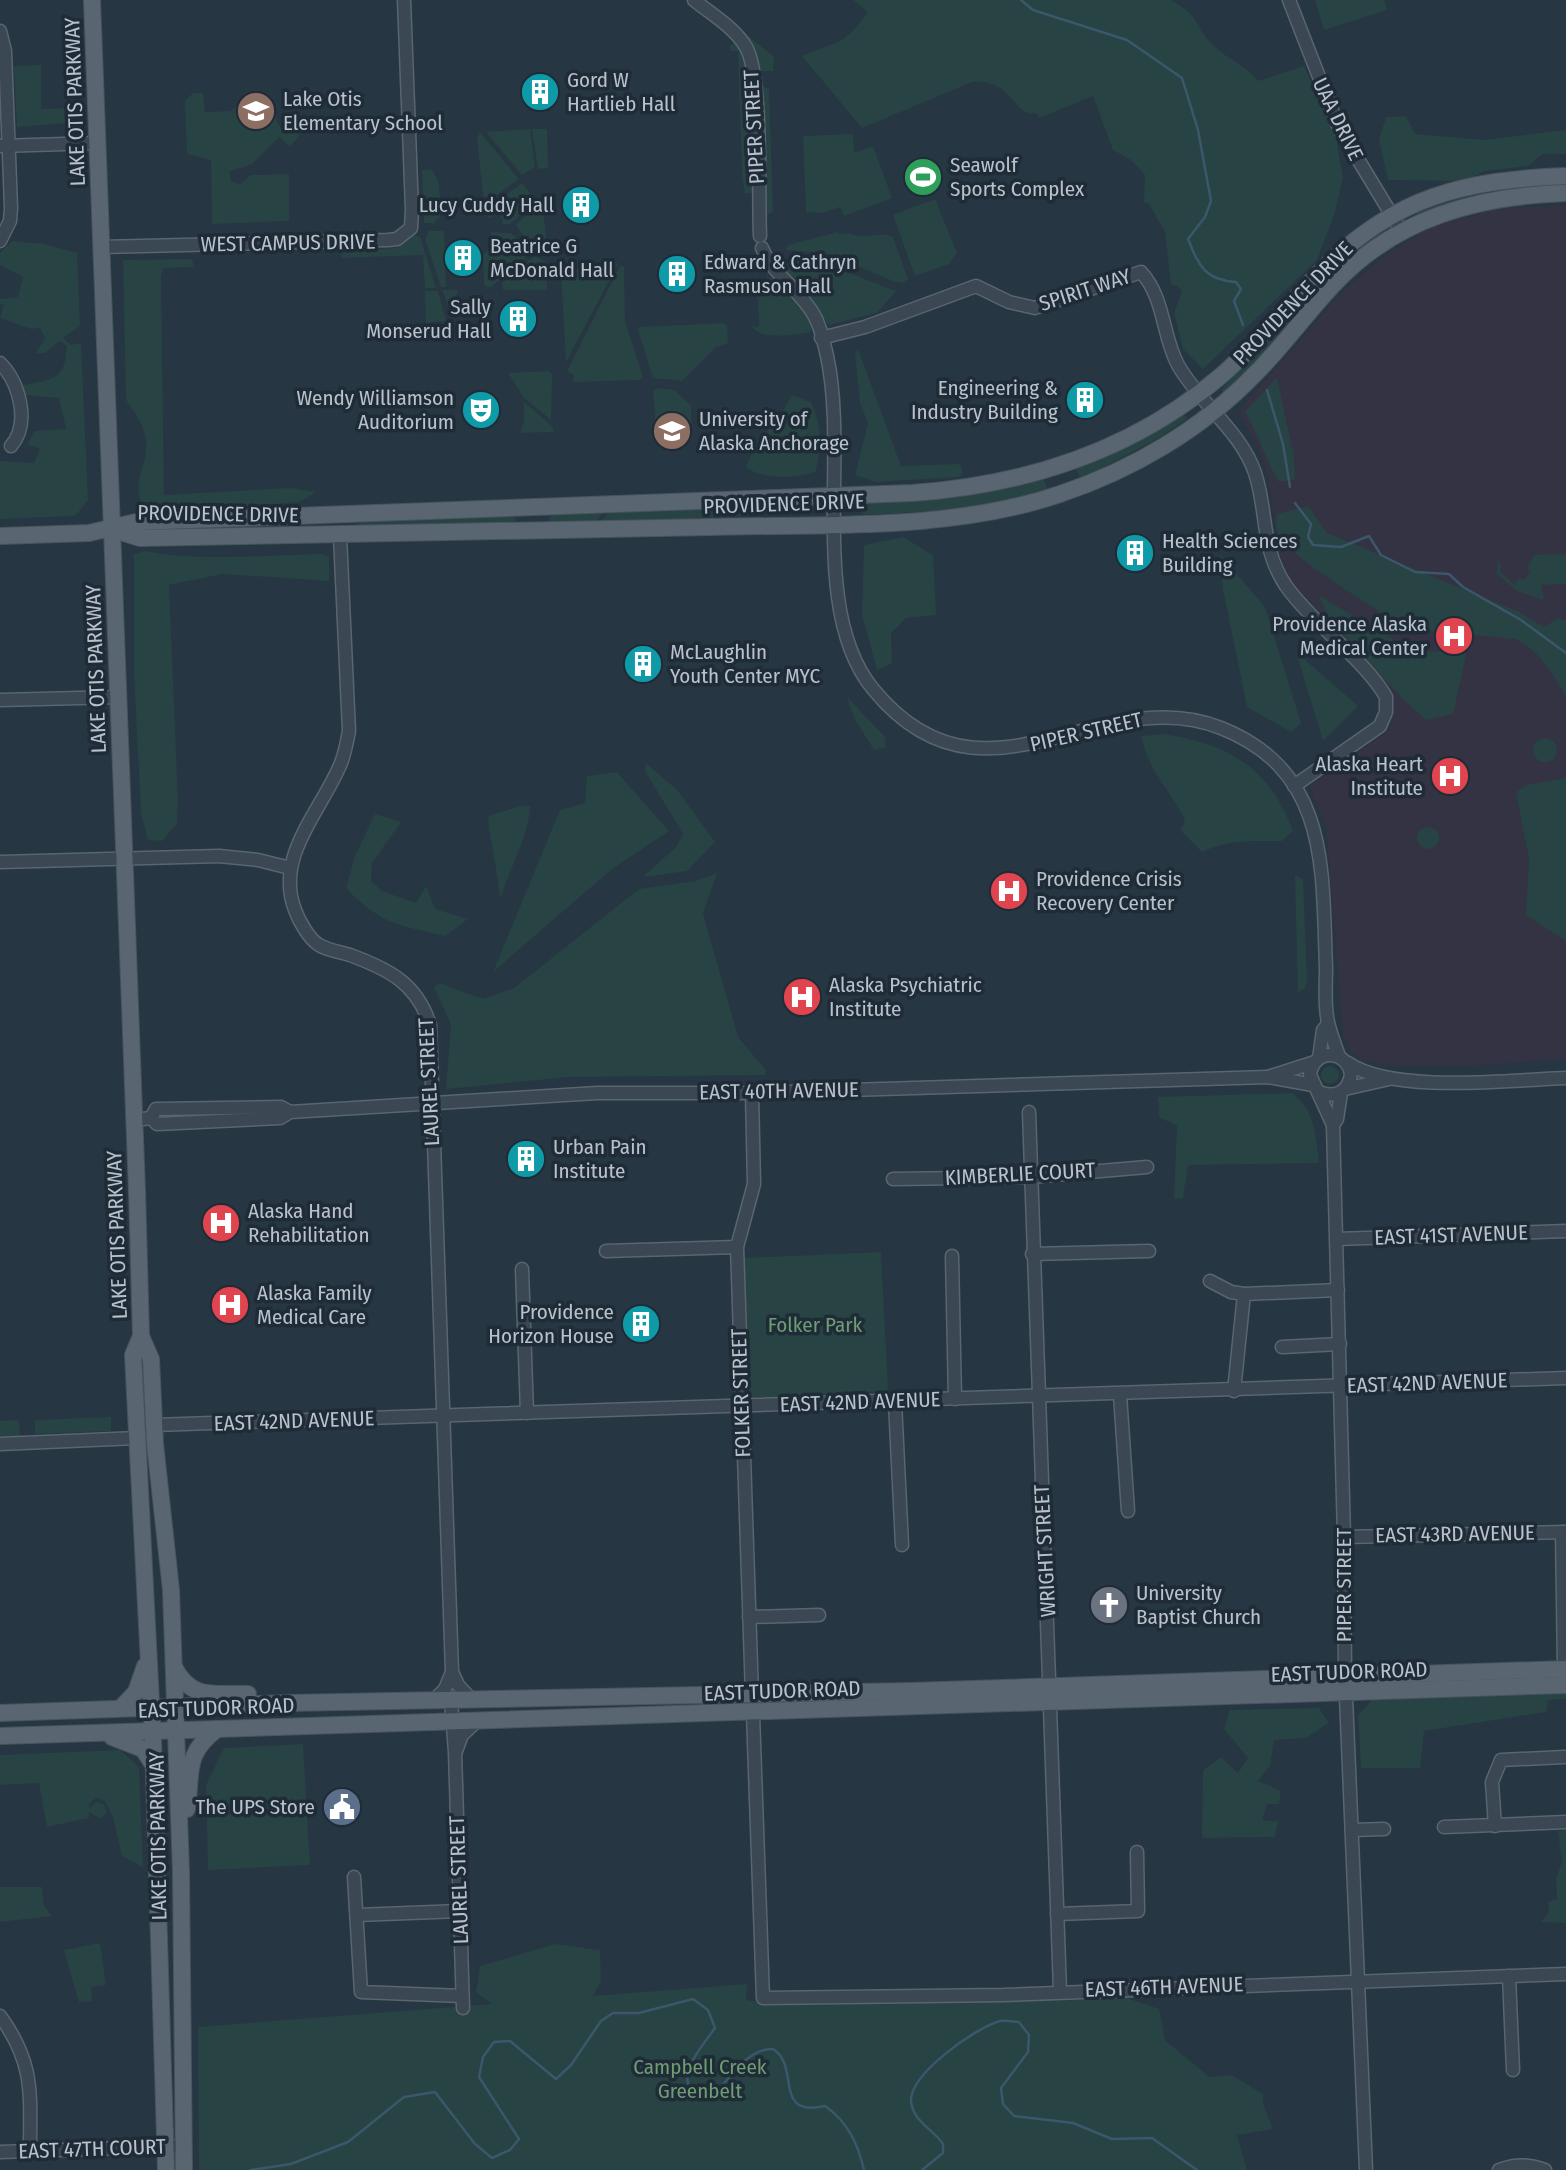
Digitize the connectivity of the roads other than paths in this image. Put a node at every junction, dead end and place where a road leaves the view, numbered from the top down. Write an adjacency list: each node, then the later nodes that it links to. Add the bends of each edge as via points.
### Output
1 (92, 0): 6 (main road, LAKE OTIS PARKWAY)
2 (404, 0): 13 (street, WEST CAMPUS DRIVE, via 412,210 411,228 404,235 365,241)
3 (694, 0): 14 (street, PIPER STREET, via 737,36 751,63 762,247 815,317)
4 (1289, 0): 10 (street, UAA DRIVE, via 1339,128)
5 (0, 31): 7 (street, via 5,51)
6 (97, 143): 7 (street); 13 (main road, LAKE OTIS PARKWAY)
7 (5, 146): 12 (street, via 10,220)
8 (1566, 176): 10 (main road, PROVIDENCE DRIVE, via 1479,183)
9 (1566, 193): 11 (main road, PROVIDENCE DRIVE, via 1479,202)
10 (1391, 214): 11 (street, UAA DRIVE); 16 (main road, PROVIDENCE DRIVE, via 1338,254 1224,373)
11 (1402, 232): 17 (main road, PROVIDENCE DRIVE, via 1337,281 1254,375)
12 (0, 241)
13 (102, 247): 23 (main road, LAKE OTIS PARKWAY)
14 (821, 338): 16 (street, SPIRIT WAY, via 877,323 976,286 1035,308 1141,272 1156,298 1177,363); 19 (street, PIPER STREET, via 832,393)
15 (0, 363): 18 (street, via 14,380 20,404 18,432)
16 (1199, 393): 17 (street); 19 (main road, PROVIDENCE DRIVE, via 1116,443 1024,478 952,490)
17 (1212, 411): 22 (main road, PROVIDENCE DRIVE, via 1155,452 1058,495 965,516); 29 (street, via 1244,447 1256,475 1265,532 1287,586 1382,691 1387,703 1380,726)
18 (11, 446)
19 (835, 497): 20 (main road, PROVIDENCE DRIVE); 22 (street, PIPER STREET)
20 (531, 506): 21 (main road, PROVIDENCE DRIVE); 24 (main road)
21 (391, 512): 23 (main road, PROVIDENCE DRIVE, via 136,522); 26 (main road, via 349,521)
22 (836, 524): 24 (main road, PROVIDENCE DRIVE); 29 (street, PIPER STREET, via 837,603 851,655 872,688 909,724 965,747 986,749 1017,748 1139,718 1200,721 1239,736)
23 (111, 529): 25 (main road); 26 (main road, PROVIDENCE DRIVE, via 140,538); 27 (main road, LAKE OTIS PARKWAY)
24 (533, 532): 26 (main road, PROVIDENCE DRIVE)
25 (0, 536)
26 (340, 536): 32 (street, LAUREL STREET, via 349,731 342,762)
27 (118, 697): 28 (street); 30 (main road, LAKE OTIS PARKWAY)
28 (0, 701)
29 (1294, 786): 33 (street, PIPER STREET, via 1314,822 1322,869)
30 (125, 859): 31 (street); 32 (street, via 219,856); 44 (main road, LAKE OTIS PARKWAY)
31 (0, 862)
32 (290, 868): 42 (street, LAUREL STREET, via 295,910 318,945 397,975 414,990 430,1025)
33 (1328, 1024): 34 (street, PIPER STREET); 35 (street, PIPER STREET)
34 (1317, 1060): 35 (street, via 1329,1054); 36 (street, EAST 40TH AVENUE); 39 (street, PIPER STREET, via 1310,1070)
35 (1343, 1060): 38 (street); 40 (street, PIPER STREET, via 1351,1074)
36 (1268, 1077): 39 (street, EAST 40TH AVENUE); 41 (street, EAST 40TH AVENUE)
37 (1566, 1078): 38 (street, via 1497,1083)
38 (1389, 1079): 40 (street)
39 (1316, 1089): 40 (street, via 1330,1096); 45 (street, PIPER STREET)
40 (1343, 1091): 45 (street, PIPER STREET)
41 (752, 1093): 42 (street, EAST 40TH AVENUE, via 597,1093); 51 (street, FOLKER STREET, via 754,1184)
42 (431, 1105): 44 (street, EAST 40TH AVENUE, via 158,1124); 73 (street, LAUREL STREET)
43 (1028, 1112): 47 (street, WRIGHT STREET)
44 (143, 1119): 60 (main road, LAKE OTIS PARKWAY)
45 (1333, 1125): 50 (street, PIPER STREET)
46 (1147, 1167): 47 (street, KIMBERLIE COURT)
47 (1031, 1177): 48 (street, KIMBERLIE COURT); 54 (street, WRIGHT STREET)
48 (893, 1179)
49 (1566, 1231): 50 (street, EAST 41ST AVENUE)
50 (1337, 1239): 58 (street, PIPER STREET)
51 (737, 1247): 52 (street); 71 (street, FOLKER STREET)
52 (606, 1251)
53 (1149, 1251): 54 (street)
54 (1032, 1254): 67 (street, WRIGHT STREET)
55 (952, 1256): 69 (street)
56 (522, 1269): 72 (street)
57 (1210, 1281): 59 (street)
58 (1338, 1290): 59 (street); 61 (street, PIPER STREET)
59 (1244, 1294): 66 (street)
60 (141, 1336): 63 (main road, LAKE OTIS PARKWAY); 74 (main road, LAKE OTIS PARKWAY, via 151,1355)
61 (1340, 1344): 62 (street); 65 (street, PIPER STREET)
62 (1282, 1347)
63 (134, 1355): 74 (main road, via 142,1374 144,1408); 75 (main road, LAKE OTIS PARKWAY)
64 (1566, 1378): 65 (street, EAST 42ND AVENUE)
65 (1341, 1387): 66 (street, EAST 42ND AVENUE); 80 (street, PIPER STREET)
66 (1234, 1391): 68 (street, EAST 42ND AVENUE)
67 (1037, 1395): 68 (street, EAST 42ND AVENUE); 69 (street, EAST 42ND AVENUE); 89 (street, WRIGHT STREET)
68 (1120, 1395): 78 (street)
69 (955, 1399): 70 (street, EAST 42ND AVENUE)
70 (895, 1402): 71 (street, EAST 42ND AVENUE); 81 (street)
71 (741, 1407): 72 (street, EAST 42ND AVENUE); 83 (street, FOLKER STREET)
72 (527, 1413): 73 (street, EAST 42ND AVENUE)
73 (444, 1417): 74 (street, EAST 42ND AVENUE); 86 (street, LAUREL STREET)
74 (155, 1425): 77 (main road, LAKE OTIS PARKWAY)
75 (137, 1438): 76 (street); 77 (main road, via 147,1447 150,1473); 84 (main road, LAKE OTIS PARKWAY)
76 (0, 1444)
77 (160, 1494): 85 (main road, LAKE OTIS PARKWAY)
78 (1128, 1511)
79 (1564, 1532): 80 (street, EAST 43RD AVENUE); 88 (street)
80 (1344, 1537): 87 (street, PIPER STREET)
81 (902, 1545)
82 (819, 1615): 83 (street)
83 (749, 1617): 92 (street, FOLKER STREET)
84 (149, 1652): 99 (main road, LAKE OTIS PARKWAY); 100 (main road, via 139,1686)
85 (174, 1667): 96 (main road, via 186,1686 197,1692 247,1694); 98 (main road, LAKE OTIS PARKWAY)
86 (452, 1672): 94 (street); 95 (street)
87 (1345, 1674): 88 (main road, EAST TUDOR ROAD); 89 (main road, EAST TUDOR ROAD); 91 (street, PIPER STREET)
88 (1565, 1674): 91 (main road, EAST TUDOR ROAD)
89 (1051, 1685): 90 (main road, EAST TUDOR ROAD); 97 (street, WRIGHT STREET)
90 (804, 1693): 92 (main road, EAST TUDOR ROAD); 102 (main road, via 798,1702 759,1705)
91 (1345, 1694): 97 (main road, EAST TUDOR ROAD); 118 (street, PIPER STREET)
92 (752, 1695): 94 (main road, EAST TUDOR ROAD); 103 (main road, via 740,1704 714,1708)
93 (451, 1700): 94 (main road, EAST TUDOR ROAD); 95 (main road, EAST TUDOR ROAD); 105 (street, LAUREL STREET)
94 (472, 1700)
95 (433, 1701): 96 (main road, EAST TUDOR ROAD)
96 (288, 1703): 98 (main road, EAST TUDOR ROAD)
97 (1051, 1704): 102 (main road, EAST TUDOR ROAD); 123 (street, WRIGHT STREET)
98 (175, 1706): 99 (main road, EAST TUDOR ROAD); 107 (main road, LAKE OTIS PARKWAY)
99 (151, 1707): 100 (main road, EAST TUDOR ROAD); 108 (main road, LAKE OTIS PARKWAY)
100 (121, 1708): 101 (main road, EAST TUDOR ROAD)
101 (0, 1713)
102 (753, 1714): 103 (main road, EAST TUDOR ROAD); 128 (street, EAST 46TH AVENUE, via 763,1998)
103 (707, 1715): 104 (main road, EAST TUDOR ROAD)
104 (477, 1721): 105 (main road, EAST TUDOR ROAD); 111 (street, via 462,1735)
105 (451, 1722): 106 (main road, EAST TUDOR ROAD); 111 (street, LAUREL STREET)
106 (217, 1729): 107 (main road, EAST TUDOR ROAD); 119 (main road, via 193,1754)
107 (176, 1730): 108 (main road, EAST TUDOR ROAD); 119 (main road, LAKE OTIS PARKWAY)
108 (153, 1731): 109 (main road, EAST TUDOR ROAD); 113 (main road, LAKE OTIS PARKWAY)
109 (94, 1732): 110 (main road, EAST TUDOR ROAD); 113 (main road, via 138,1746)
110 (0, 1736)
111 (456, 1752): 122 (street, LAUREL STREET)
112 (1564, 1757): 115 (street, via 1501,1760 1492,1782)
113 (154, 1766): 131 (main road, LAKE OTIS PARKWAY)
114 (1566, 1822): 115 (street)
115 (1495, 1826): 116 (street)
116 (1444, 1827)
117 (1384, 1829): 118 (street)
118 (1352, 1830): 127 (street, PIPER STREET)
119 (180, 1835): 132 (main road, LAKE OTIS PARKWAY)
120 (1137, 1852): 123 (street, via 1138,1911)
121 (354, 1877): 124 (street)
122 (460, 1911): 124 (street); 124 (street, LAUREL STREET, via 463,2002 361,1992)
123 (1057, 1914): 128 (street, WRIGHT STREET)
124 (356, 1915)
125 (1566, 1974): 126 (street, EAST 46TH AVENUE)
126 (1509, 1976): 127 (street, EAST 46TH AVENUE); 130 (street)
127 (1358, 1980): 128 (street, EAST 46TH AVENUE); 137 (street, PIPER STREET)
128 (1060, 1991)
129 (0, 2015): 133 (street, via 19,2041 30,2083)
130 (1513, 2070)
131 (165, 2146): 132 (street, EAST 47TH COURT); 133 (street, EAST 47TH COURT); 135 (main road, LAKE OTIS PARKWAY)
132 (184, 2146): 136 (main road, LAKE OTIS PARKWAY)
133 (30, 2150): 134 (street, EAST 47TH COURT)
134 (0, 2152)
135 (166, 2170)
136 (184, 2170)
137 (1366, 2170)
138 (1499, 2170): 139 (street, via 1510,2165)
139 (1545, 2170)

